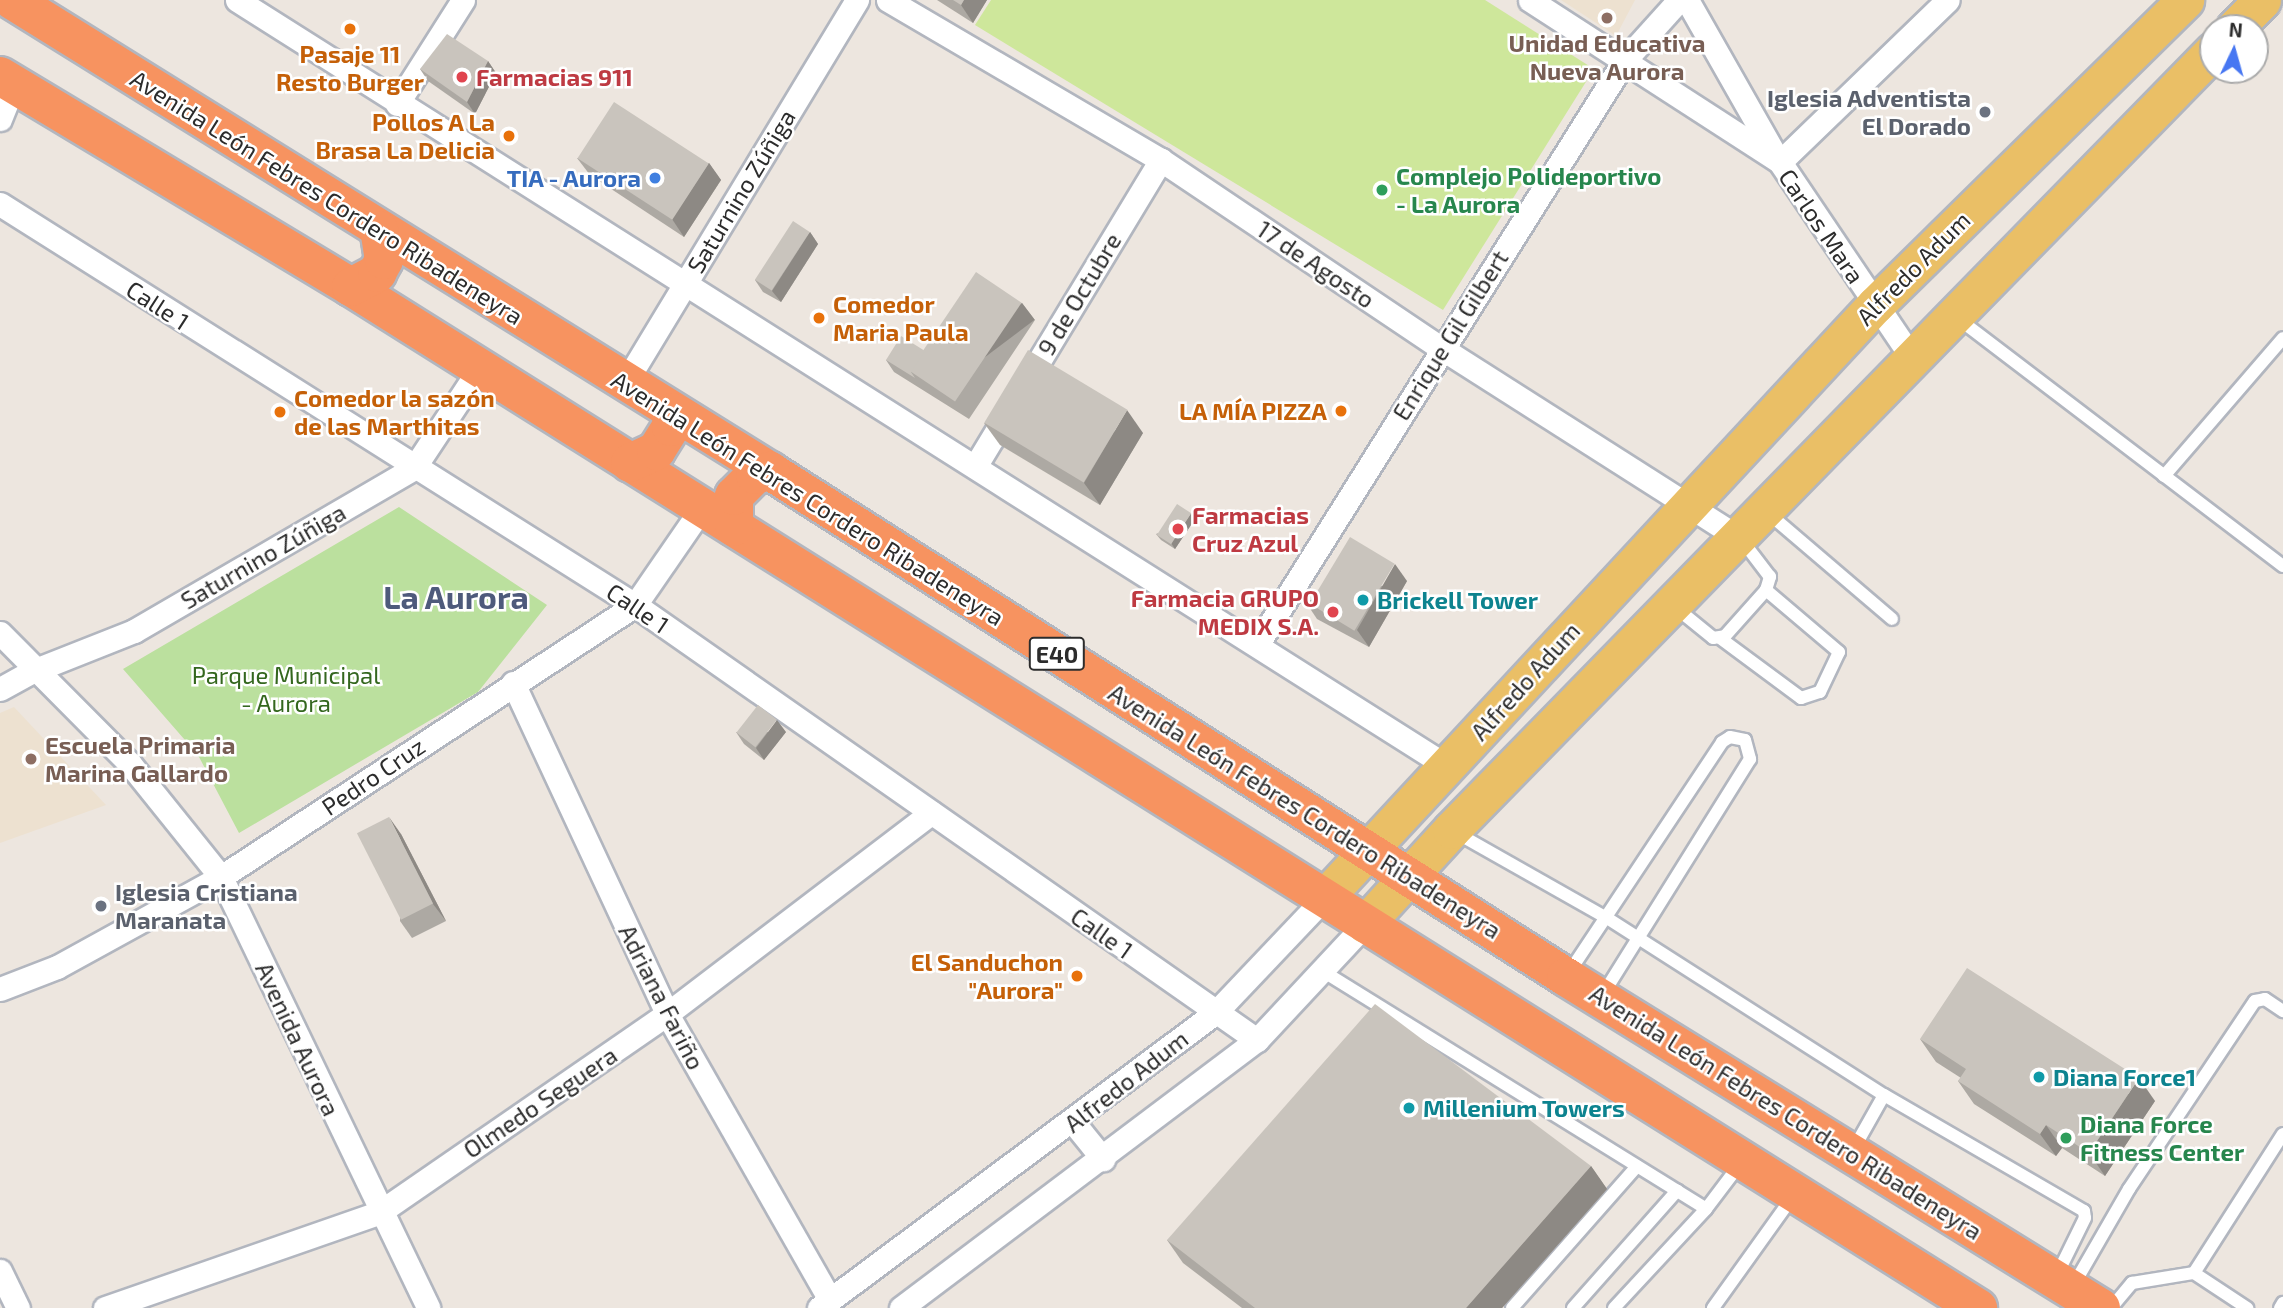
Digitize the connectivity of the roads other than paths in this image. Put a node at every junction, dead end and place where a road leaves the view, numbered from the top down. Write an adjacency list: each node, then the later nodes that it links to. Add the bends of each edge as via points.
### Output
1 (237, 0): 16 (street)
2 (463, 0): 16 (street)
3 (857, 0): 21 (street, Saturnino Zúñiga)
4 (888, 0): 17 (street, 17 de Agosto)
5 (1530, 0): 13 (street, Carlos Mara)
6 (1679, 0): 13 (street, Enrique Gil Gilbert)
7 (1687, 0): 18 (street)
8 (1948, 0): 18 (street)
9 (2185, 0): 24 (main road, Alfredo Adum)
10 (2262, 0): 12 (main road)
11 (31, 5): 20 (highway, Avenida León Febres Cordero Ribadeneyra / E40)
12 (2248, 14)
13 (1624, 61): 18 (street, Carlos Mara); 27 (street, Enrique Gil Gilbert)
14 (2199, 65): 25 (main road, Alfredo Adum)
15 (5, 93): 22 (highway, E40)
16 (397, 104): 21 (street)
17 (1161, 160): 27 (street, 17 de Agosto); 33 (street, 9 de Octubre)
18 (1780, 162): 24 (street, Carlos Mara)
19 (0, 204): 34 (street, Calle 1)
20 (379, 230): 22 (highway, via 384,260 377,273); 23 (highway, Avenida León Febres Cordero Ribadeneyra / E40)
21 (685, 283): 30 (street, Saturnino Zúñiga); 33 (street)
22 (351, 287): 28 (highway, E40)
23 (492, 302): 28 (highway, via 475,300 460,307 450,320 448,337); 30 (highway, Avenida León Febres Cordero Ribadeneyra / E40)
24 (1875, 305): 29 (street, Carlos Mara); 37 (main road, Alfredo Adum)
25 (1956, 317): 29 (main road, Alfredo Adum); 36 (lane)
26 (2283, 338): 36 (lane)
27 (1441, 348): 37 (street, 17 de Agosto); 48 (street, Enrique Gil Gilbert)
28 (467, 360): 32 (highway, E40); 34 (street, Saturnino Zúñiga)
29 (1914, 361): 38 (main road, Alfredo Adum)
30 (625, 383): 31 (highway, Avenida León Febres Cordero Ribadeneyra / E40)
31 (672, 412): 32 (highway, via 671,426 656,451); 35 (highway, Avenida León Febres Cordero Ribadeneyra / E40)
32 (630, 463): 39 (highway, E40)
33 (976, 465): 48 (street)
34 (414, 468): 43 (street, Calle 1); 49 (street, Saturnino Zúñiga, via 134,631)
35 (770, 471): 39 (highway, via 743,483); 55 (highway, Avenida León Febres Cordero Ribadeneyra / E40)
36 (2164, 476): 41 (lane)
37 (1686, 504): 40 (street, 17 de Agosto); 52 (main road, Alfredo Adum)
38 (1765, 510): 40 (main road, Alfredo Adum); 45 (lane)
39 (718, 518): 43 (street, Pedro Cruz); 58 (highway, E40)
40 (1738, 537): 42 (lane, via 1769,571); 44 (main road, Alfredo Adum)
41 (2283, 566)
42 (1766, 590): 47 (lane); 47 (lane, via 1839,652 1820,692 1801,698)
43 (635, 605): 50 (street, Pedro Cruz); 53 (street, Calle 1)
44 (1672, 605): 47 (lane, via 1713,638); 54 (main road, Alfredo Adum)
45 (1892, 619)
46 (0, 633): 49 (street, Avenida Aurora)
47 (1720, 638)
48 (1257, 645): 52 (street)
49 (33, 671): 51 (street, Saturnino Zúñiga); 57 (street, Avenida Aurora, via 130,764)
50 (513, 683): 57 (street, Pedro Cruz); 68 (street, Adriana Fariño)
51 (0, 689)
52 (1447, 766): 55 (main road, Alfredo Adum)
53 (931, 813): 67 (street, Calle 1); 68 (street, Olmedo Seguera)
54 (1451, 830): 56 (main road, Alfredo Adum); 59 (lane)
55 (1368, 851): 56 (highway, Avenida León Febres Cordero Ribadeneyra / E40); 58 (main road, Alfredo Adum)
56 (1408, 876): 60 (main road, Alfredo Adum); 63 (highway, Avenida León Febres Cordero Ribadeneyra / E40)
57 (221, 877): 64 (street, Pedro Cruz, via 57,967); 80 (street, Avenida Aurora)
58 (1325, 897): 60 (highway, E40); 67 (street, Alfredo Adum)
59 (1607, 918): 61 (lane); 61 (lane, via 1722,742 1730,737 1745,740 1750,759); 63 (lane)
60 (1365, 924): 62 (street, Alfredo Adum); 75 (highway, E40)
61 (1640, 940): 65 (lane); 70 (lane)
62 (1321, 970): 69 (street, Alfredo Adum); 76 (lane)
63 (1566, 977): 65 (highway, Avenida León Febres Cordero Ribadeneyra / E40)
64 (0, 989)
65 (1601, 997): 73 (highway, Avenida León Febres Cordero Ribadeneyra / E40)
66 (2283, 1011): 83 (lane, via 2265,999 2255,1001 2129,1189)
67 (1216, 1012): 69 (street, Calle 1); 71 (street, Alfredo Adum)
68 (667, 1014): 80 (street, Olmedo Seguera); 86 (street, Adriana Fariño)
69 (1257, 1040): 74 (street, Alfredo Adum)
70 (1884, 1095): 73 (lane); 83 (lane, via 2084,1211)
71 (1073, 1122): 74 (street); 86 (street, Alfredo Adum)
72 (2283, 1135): 82 (lane)
73 (1852, 1150): 83 (highway, Avenida León Febres Cordero Ribadeneyra / E40)
74 (1103, 1159): 90 (street, Alfredo Adum)
75 (1741, 1163): 78 (highway, E40); 79 (lane)
76 (1637, 1166): 77 (lane); 91 (lane)
77 (1677, 1191): 79 (lane); 92 (lane)
78 (1794, 1195): 84 (highway, E40); 94 (lane)
79 (1706, 1209): 93 (lane)
80 (380, 1212): 88 (street, Olmedo Seguera); 89 (street, Avenida Aurora)
81 (0, 1270): 87 (street)
82 (2194, 1273): 96 (lane, via 2132,1283); 97 (lane)
83 (2076, 1292)
84 (1936, 1295): 95 (highway, E40)
85 (2283, 1303): 98 (lane)
86 (824, 1304)
87 (18, 1308)
88 (105, 1308)
89 (428, 1308)
90 (901, 1308)
91 (1511, 1308)
92 (1573, 1308)
93 (1614, 1308)
94 (1713, 1308)
95 (1979, 1308)
96 (2111, 1308)
97 (2247, 1308)
98 (2280, 1308)

